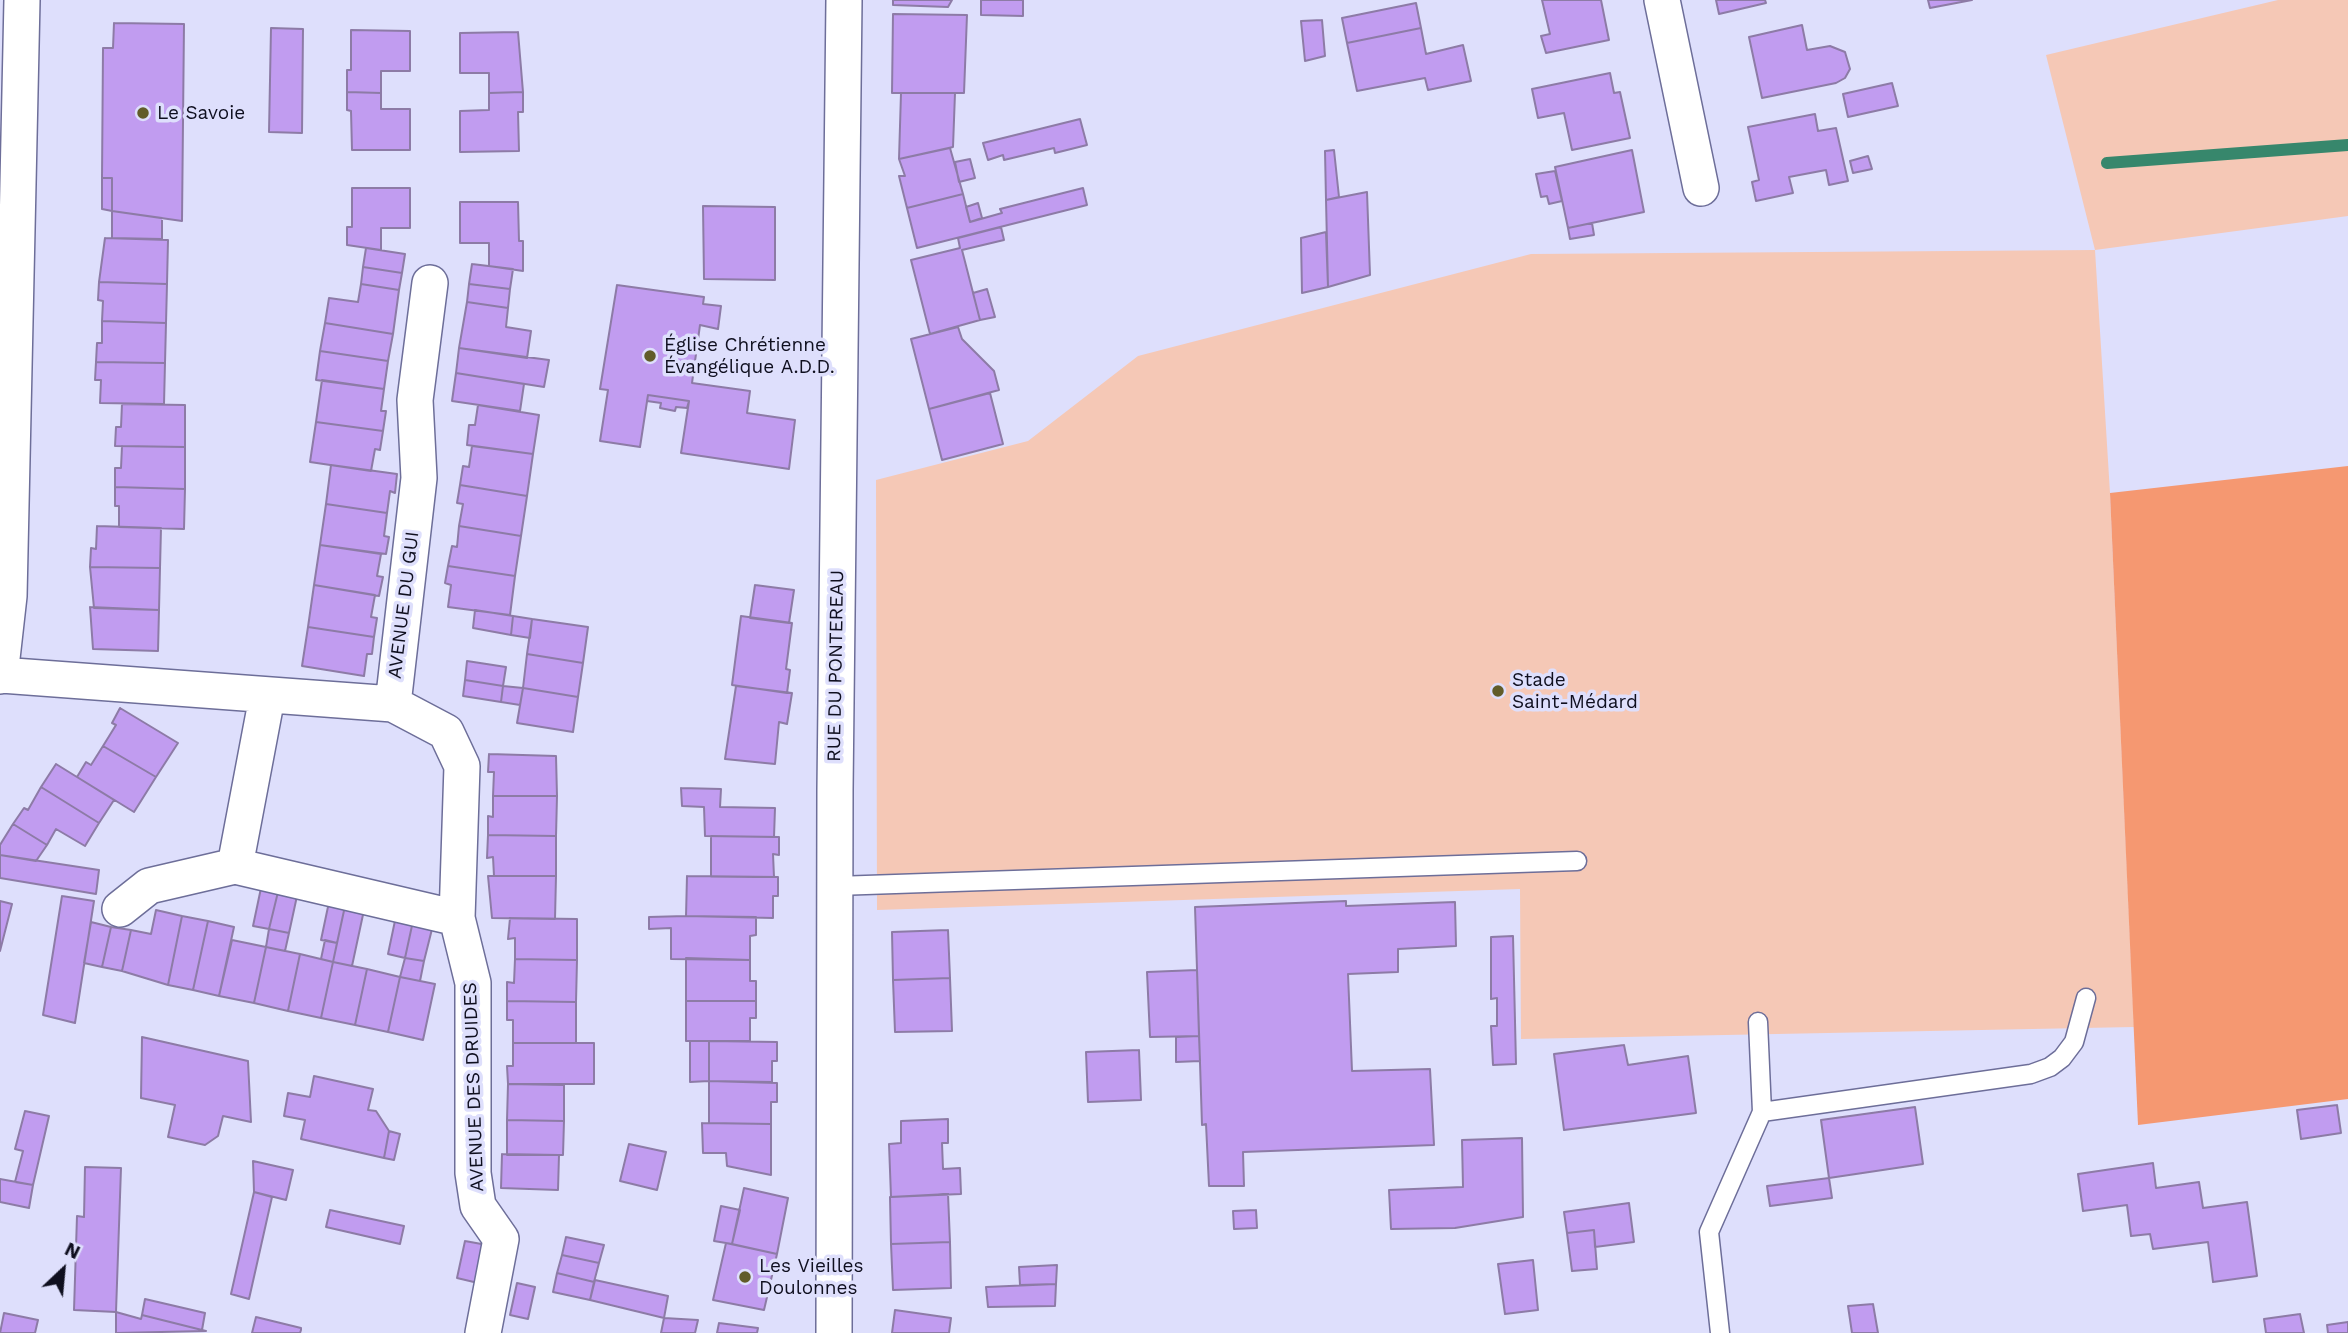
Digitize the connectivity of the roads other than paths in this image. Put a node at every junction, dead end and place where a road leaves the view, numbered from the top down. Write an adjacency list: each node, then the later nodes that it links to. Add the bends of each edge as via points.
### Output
1 (22, 0): 6 (street, via 9,596)
2 (844, 0): 11 (street, RUE DU PONTEREAU)
3 (1662, 0): 4 (street)
4 (1701, 188)
5 (430, 283): 8 (street, AVENUE DU GUI, via 415,400 419,478)
6 (0, 675): 7 (street, AVENUE DU GUI)
7 (267, 697): 8 (street, AVENUE DU GUI); 10 (street)
8 (393, 704): 13 (street, AVENUE DES DRUIDES, via 446,732 463,766)
9 (1577, 861): 11 (lane)
10 (235, 866): 12 (street, via 149,886); 13 (street)
11 (836, 886): 18 (street, RUE DU PONTEREAU)
12 (120, 909)
13 (457, 918): 17 (street, AVENUE DES DRUIDES, via 473,983 478,1206 501,1239)
14 (2086, 998): 16 (lane, via 2074,1042 2062,1058 2040,1070)
15 (1758, 1022): 16 (lane)
16 (1762, 1112): 19 (lane, via 1709,1232)
17 (483, 1333)
18 (834, 1333)
19 (1720, 1333)

